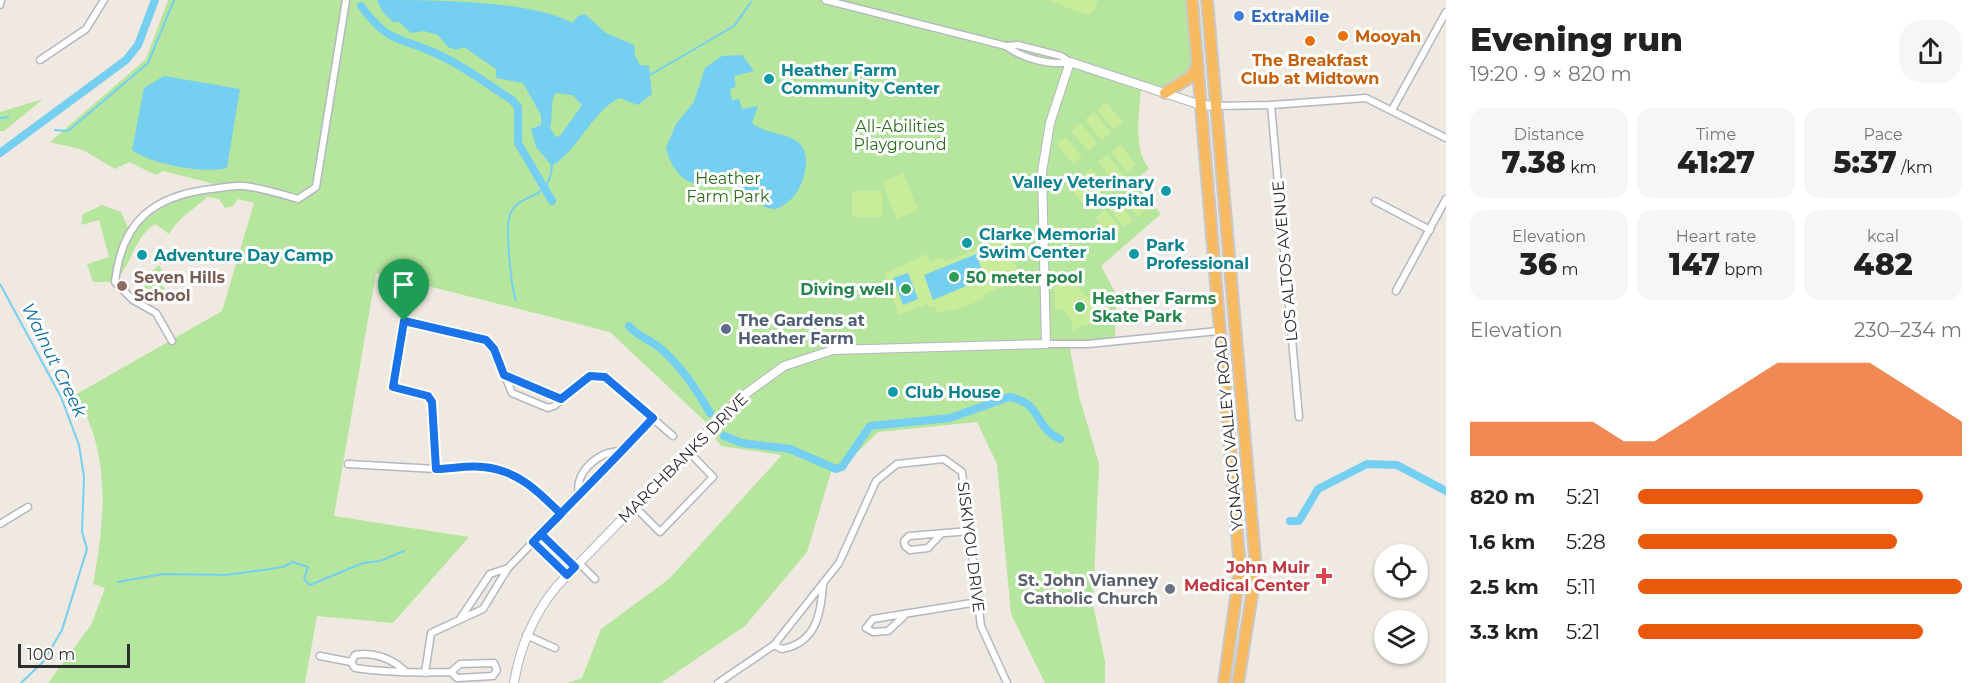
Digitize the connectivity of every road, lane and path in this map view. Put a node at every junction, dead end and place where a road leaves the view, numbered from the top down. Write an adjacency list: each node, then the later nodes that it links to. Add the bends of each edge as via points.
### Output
1 (1, 0): 7 (street)
2 (104, 0): 9 (street, via 86,29)
3 (346, 0): 23 (street, via 316,187 298,199 243,186 182,193 144,212 130,231 117,259 115,282 133,300 156,313)
4 (825, 0): 10 (street, via 1006,46 1018,45)
5 (1192, 0): 11 (highway, YGNACIO VALLEY ROAD)
6 (1207, 0): 15 (highway, YGNACIO VALLEY ROAD)
7 (0, 5)
8 (1446, 12): 16 (street)
9 (40, 60)
10 (1070, 62): 12 (street); 24 (street, via 1050,123 1042,172)
11 (1197, 65): 12 (highway, via 1192,76); 13 (highway, YGNACIO VALLEY ROAD)
12 (1165, 93): 13 (street)
13 (1201, 105): 15 (street); 22 (highway, YGNACIO VALLEY ROAD)
14 (1271, 105): 15 (street); 16 (street, via 1357,97); 27 (street, LOS ALTOS AVENUE)
15 (1215, 106): 63 (highway, YGNACIO VALLEY ROAD, via 1256,569)
16 (1392, 110): 17 (street)
17 (1446, 138)
18 (1446, 198): 20 (street)
19 (1375, 201): 20 (street)
20 (1430, 230): 21 (street)
21 (1396, 291)
22 (1218, 331): 24 (street, MARCHBANKS DRIVE); 62 (highway, YGNACIO VALLEY ROAD, via 1240,568)
23 (172, 341)
24 (1046, 344): 31 (street, MARCHBANKS DRIVE, via 833,350 784,366 747,392)
25 (504, 375): 26 (street); 26 (street, via 516,396 548,408); 33 (street, via 486,340 404,321 393,387 428,396 432,402)
26 (561, 399): 28 (street, via 590,376 602,376)
27 (1299, 417)
28 (653, 418): 29 (street); 30 (street)
29 (673, 436)
30 (622, 451): 34 (street); 34 (street, via 601,454 580,475 576,484)
31 (688, 452): 36 (street, MARCHBANKS DRIVE); 36 (street, via 713,477 660,532)
32 (348, 464): 33 (street)
33 (434, 469): 37 (street, via 483,466 519,477 532,484)
34 (579, 496): 37 (street)
35 (28, 507): 38 (street)
36 (635, 507): 43 (street, MARCHBANKS DRIVE)
37 (561, 514): 40 (street)
38 (0, 524)
39 (970, 531): 41 (street); 47 (street, SISKIYOU DRIVE, via 962,472 944,459 897,464 876,482 839,563); 48 (street, SISKIYOU DRIVE)
40 (541, 534): 42 (street); 43 (street)
41 (941, 534): 41 (street, via 909,536 905,546 910,550 928,548)
42 (533, 542): 44 (street); 45 (street)
43 (577, 565): 45 (street, MARCHBANKS DRIVE); 46 (street)
44 (508, 568): 50 (street, via 483,609); 50 (street, via 490,574)
45 (567, 575): 51 (street, MARCHBANKS DRIVE, via 548,597)
46 (596, 579)
47 (824, 582): 52 (street, SISKIYOU DRIVE); 52 (street, SISKIYOU DRIVE, via 821,613 809,636 795,646 782,649)
48 (978, 602): 49 (street); 61 (street, SISKIYOU DRIVE, via 981,626)
49 (904, 616): 49 (street, via 873,619 866,628 873,632 888,631)
50 (460, 620): 58 (street, via 430,633)
51 (526, 635): 53 (street); 59 (street, MARCHBANKS DRIVE)
52 (774, 645): 60 (street, SISKIYOU DRIVE)
53 (555, 648)
54 (320, 656): 55 (street)
55 (351, 662): 56 (street, via 355,668 395,674); 56 (street, via 361,654 394,660)
56 (404, 670): 58 (street)
57 (451, 672): 57 (street, via 457,678 494,676 496,670 494,663 460,664); 58 (street)
58 (424, 673)
59 (514, 683)
60 (718, 683)
61 (1007, 683)
62 (1224, 683)
63 (1238, 683)

